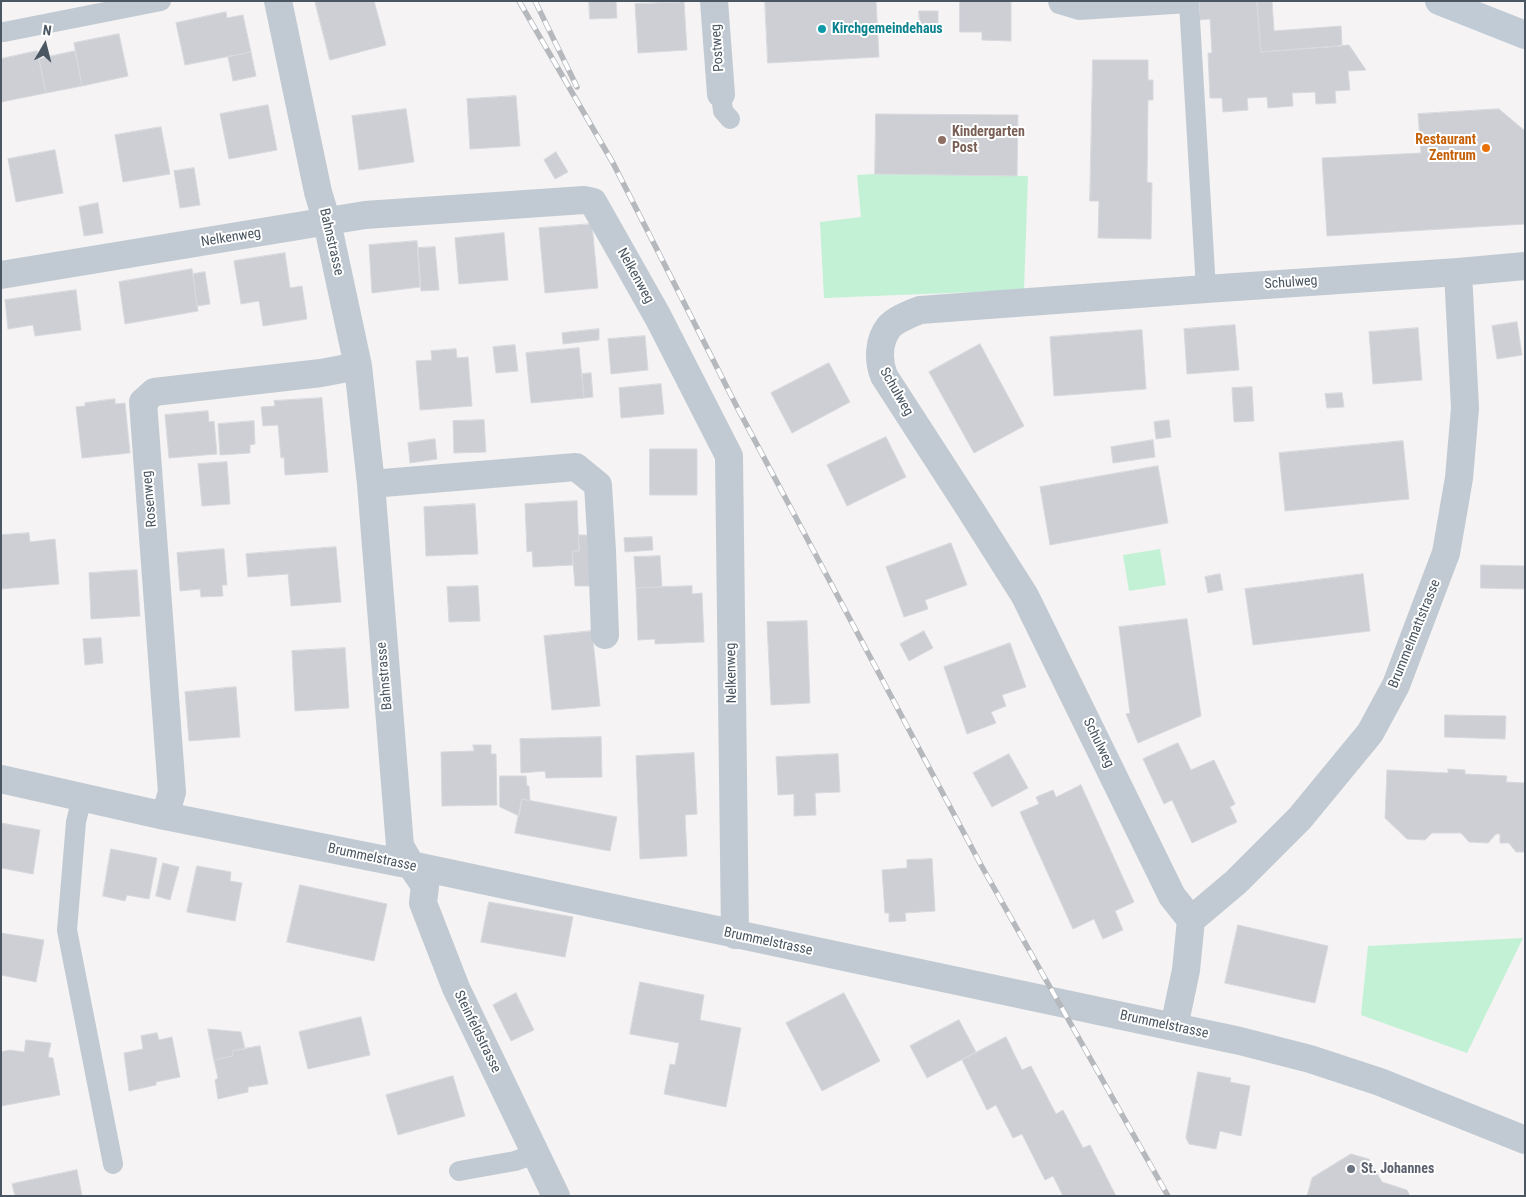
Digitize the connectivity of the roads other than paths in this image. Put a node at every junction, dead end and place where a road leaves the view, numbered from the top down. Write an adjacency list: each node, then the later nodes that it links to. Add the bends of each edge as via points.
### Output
1 (161, 1): 7 (lane)
2 (278, 1): 10 (street, Bahnstrasse)
3 (714, 1): 9 (street, Postweg)
4 (1058, 1): 6 (lane, via 1079,10)
5 (1439, 1): 8 (main road)
6 (1189, 2): 14 (lane)
7 (4, 32)
8 (1525, 35)
9 (725, 107)
10 (327, 222): 13 (street, Nelkenweg); 15 (street, Bahnstrasse); 23 (street, Nelkenweg, via 365,215 584,200 593,202 599,210 729,456)
11 (1525, 266): 12 (street, Schulweg)
12 (1458, 272): 14 (street, Schulweg); 22 (street, Brummelmattstrasse, via 1465,408 1459,478 1446,554 1396,684 1370,733 1300,818 1236,882)
13 (1, 275)
14 (1206, 289): 22 (street, Schulweg, via 920,310 889,327 881,345 879,364 1025,596 1172,896)
15 (358, 366): 16 (street, Bahnstrasse); 20 (street, Rosenweg, via 154,392 143,402 172,792)
16 (371, 484): 17 (street, via 576,467 598,485); 21 (street, Bahnstrasse, via 399,841)
17 (605, 635)
18 (1, 779): 19 (street, Brummelstrasse)
19 (82, 796): 20 (street, Brummelstrasse); 27 (lane, via 76,822 67,930)
20 (165, 816): 21 (street, Brummelstrasse)
21 (411, 866): 23 (street, Brummelstrasse); 26 (street, Steinfeldstrasse, via 426,886 423,903 456,988)
22 (1191, 920): 24 (street, via 1186,970)
23 (735, 935): 24 (street, Brummelstrasse)
24 (1174, 1027): 25 (street, Brummelstrasse, via 1310,1059 1372,1079)
25 (1525, 1140)
26 (535, 1154): 28 (lane); 29 (street, Steinfeldstrasse)
27 (113, 1164)
28 (459, 1171)
29 (556, 1196)

